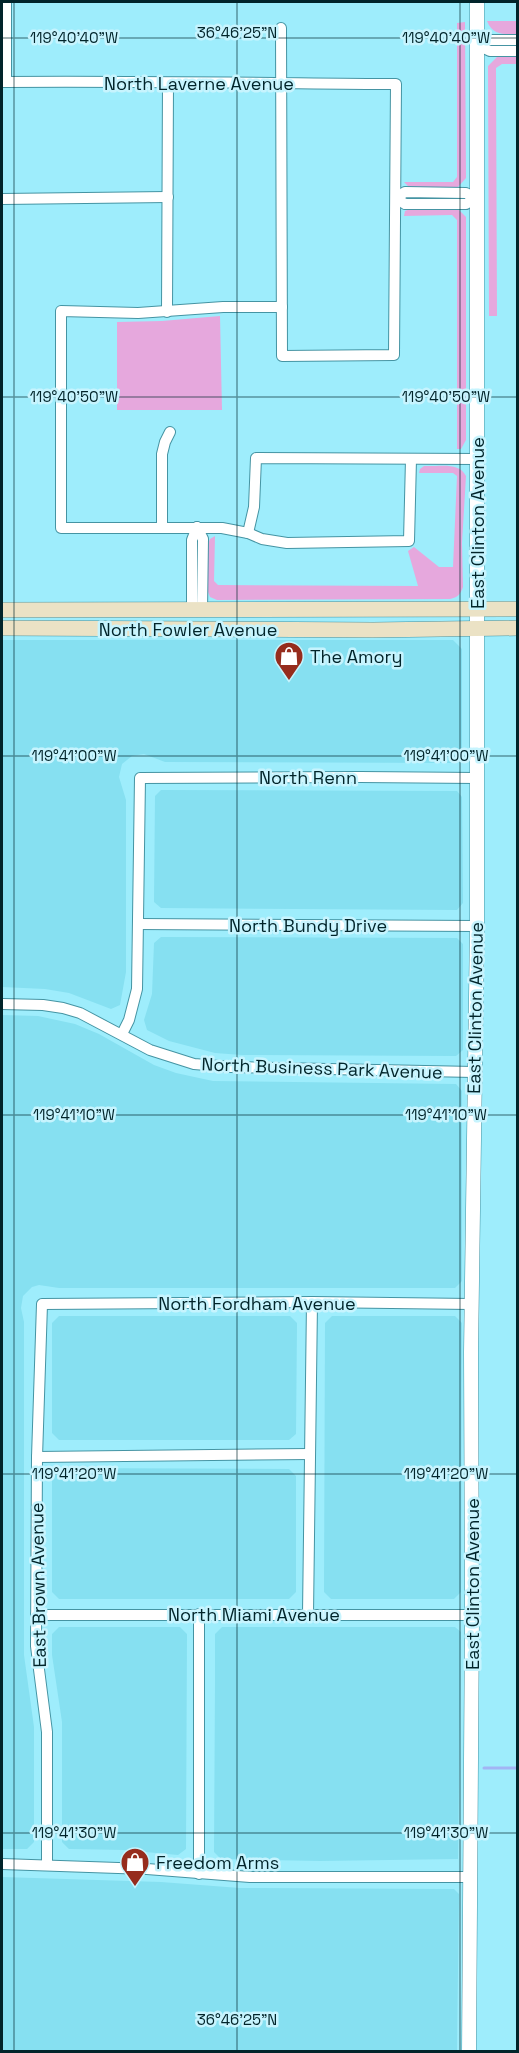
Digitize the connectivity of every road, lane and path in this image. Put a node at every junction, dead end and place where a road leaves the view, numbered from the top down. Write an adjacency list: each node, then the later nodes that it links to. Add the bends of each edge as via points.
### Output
1 (6, 2): 7 (street)
2 (477, 2): 5 (street, East Clinton Avenue)
3 (281, 28): 9 (street)
4 (518, 40): 5 (street, via 489,39)
5 (477, 45): 6 (street, via 490,51); 12 (street, East Clinton Avenue)
6 (518, 51)
7 (4, 82): 8 (street, North Laverne Avenue)
8 (168, 82): 9 (street, North Laverne Avenue); 10 (street)
9 (281, 83): 11 (street, North Laverne Avenue, via 396,84); 14 (street)
10 (168, 197): 13 (street); 15 (street)
11 (396, 198): 12 (street, via 405,204 466,204); 14 (street, via 394,355 282,356)
12 (476, 198): 18 (street, East Clinton Avenue)
13 (2, 199)
14 (282, 307): 15 (street)
15 (167, 312): 20 (street, via 61,311 61,528)
16 (170, 432): 20 (street, via 162,454)
17 (411, 459): 18 (street); 21 (street, via 256,458 254,507); 21 (street, via 409,541 287,543)
18 (478, 459): 22 (street, East Clinton Avenue)
19 (197, 527): 20 (street); 21 (street); 25 (street, via 203,539)
20 (162, 528)
21 (248, 533)
22 (477, 609): 23 (main road, North Fowler Avenue); 25 (main road, North Fowler Avenue); 29 (street, East Clinton Avenue)
23 (518, 609)
24 (2, 610): 25 (main road, North Fowler Avenue)
25 (197, 611): 28 (main road, via 195,618 190,619 123,620)
26 (518, 627): 29 (main road, North Fowler Avenue)
27 (2, 628): 28 (main road, North Fowler Avenue)
28 (110, 628): 29 (main road, North Fowler Avenue)
29 (476, 628): 30 (street, East Clinton Avenue)
30 (477, 778): 31 (street, North Renn, via 140,778); 32 (street, East Clinton Avenue)
31 (138, 924): 32 (street, North Bundy Drive); 34 (street, via 137,989)
32 (477, 926): 35 (street, East Clinton Avenue)
33 (2, 1004): 34 (street, North Business Park Avenue, via 63,1008)
34 (122, 1035): 35 (street, North Business Park Avenue, via 150,1050 194,1064)
35 (474, 1072): 38 (street, East Clinton Avenue)
36 (312, 1302): 37 (street, North Fordham Avenue); 38 (street, North Fordham Avenue); 39 (street)
37 (42, 1304): 40 (street, East Brown Avenue)
38 (471, 1304): 44 (street, East Clinton Avenue)
39 (310, 1454): 40 (street); 42 (street)
40 (37, 1456): 43 (street, East Brown Avenue)
41 (199, 1614): 42 (street, North Miami Avenue); 43 (street, North Miami Avenue); 47 (street)
42 (308, 1614): 44 (street, North Miami Avenue)
43 (36, 1615): 46 (street, East Brown Avenue, via 38,1673 47,1732)
44 (472, 1616): 48 (street, East Clinton Avenue)
45 (2, 1864): 46 (street)
46 (47, 1865): 47 (street)
47 (199, 1874): 48 (street)
48 (471, 1877): 49 (street, East Clinton Avenue)
49 (469, 2052)

